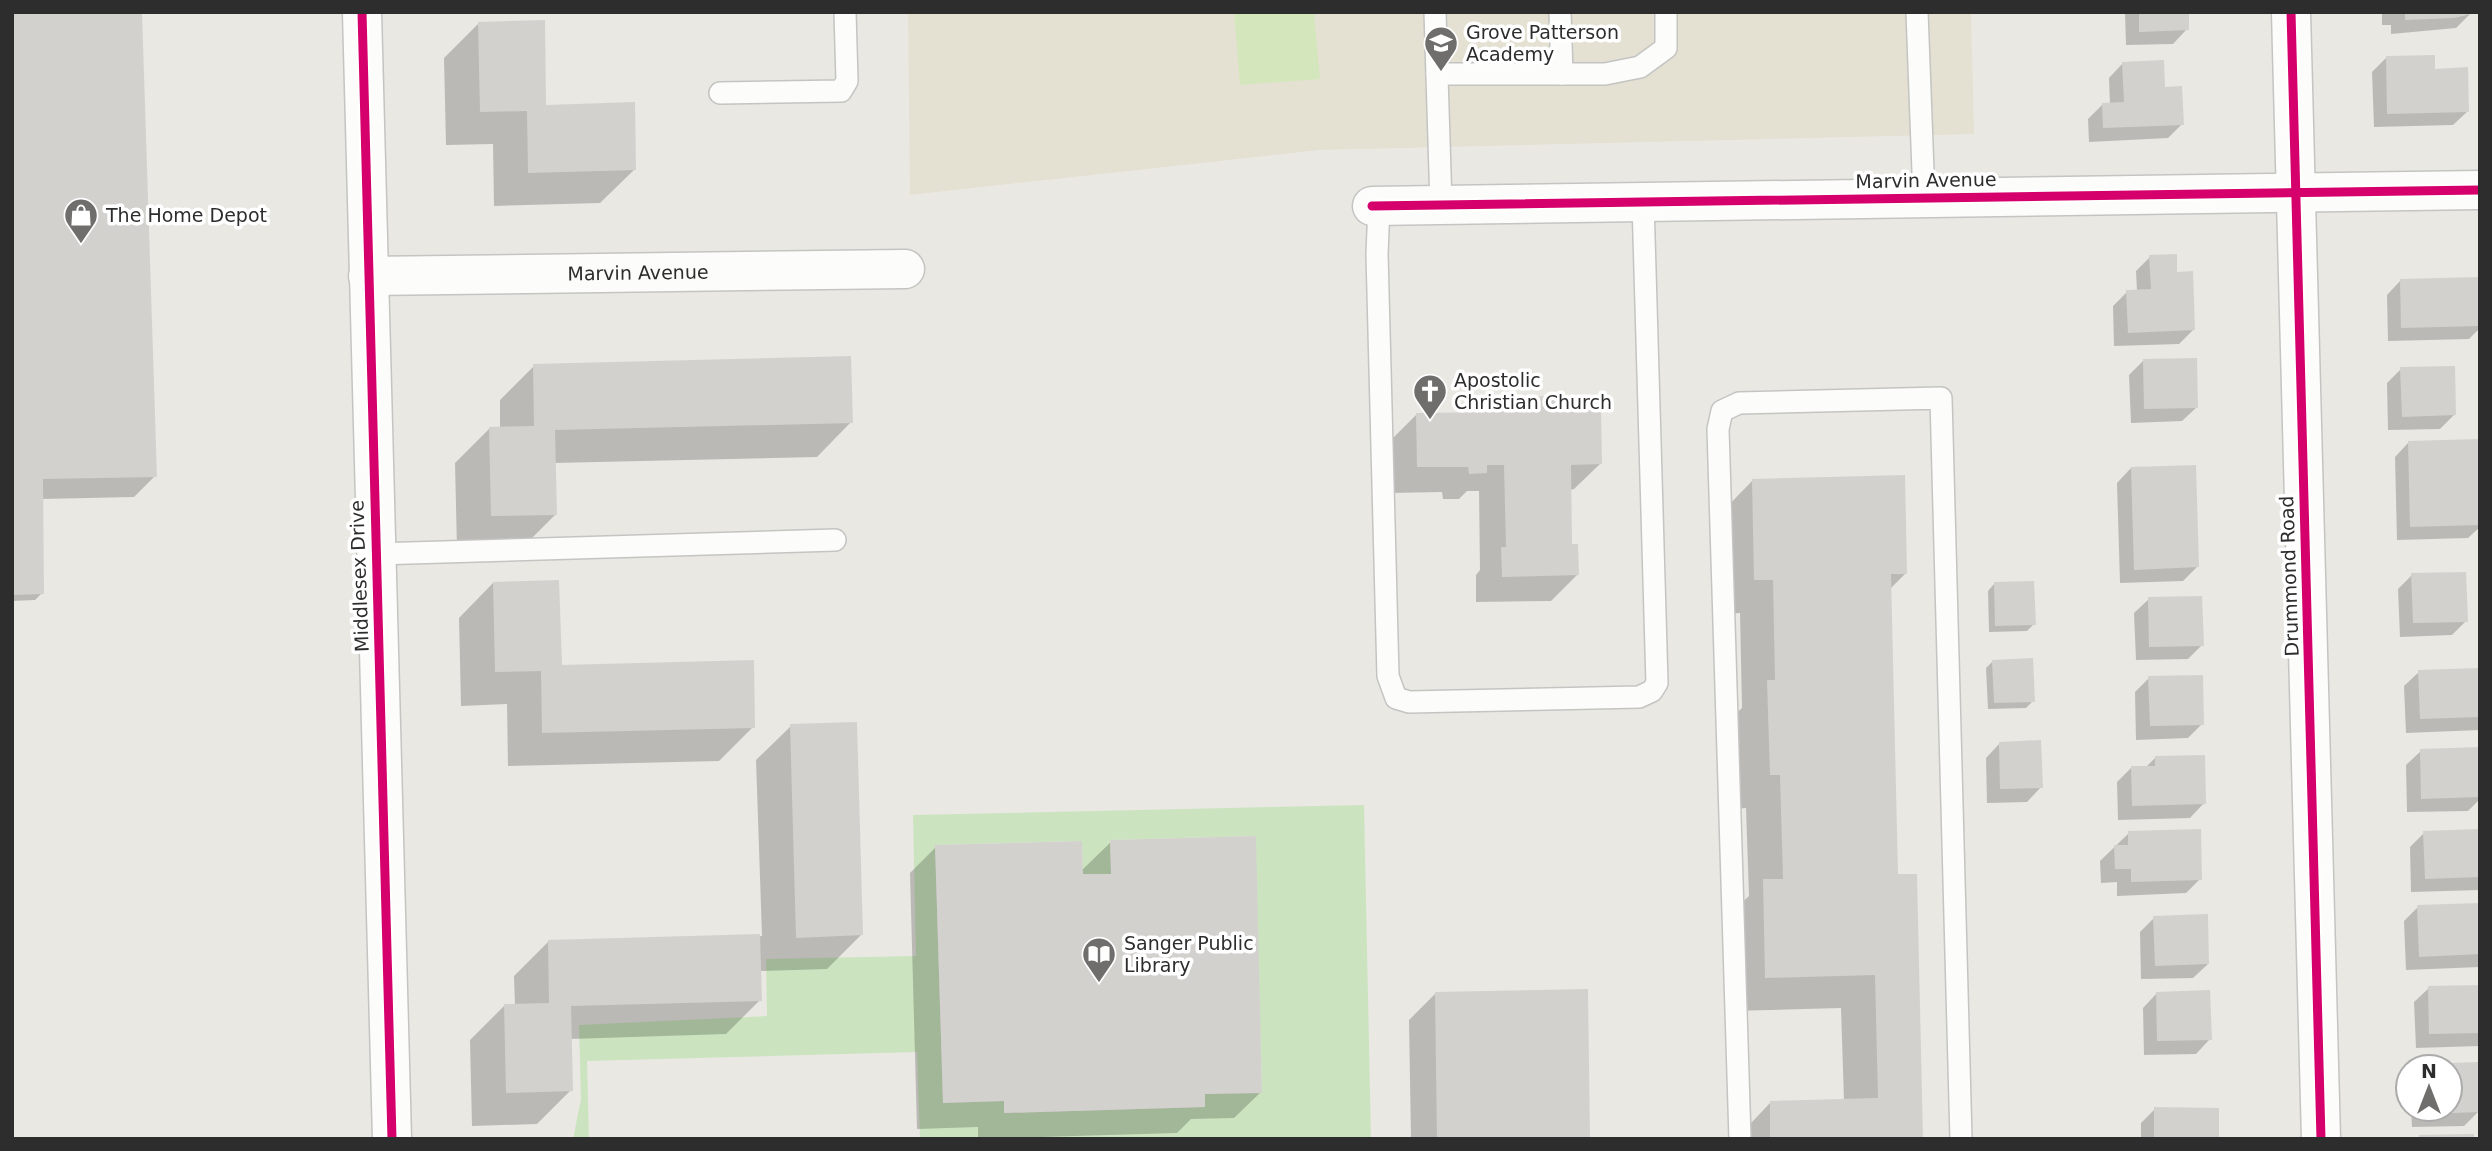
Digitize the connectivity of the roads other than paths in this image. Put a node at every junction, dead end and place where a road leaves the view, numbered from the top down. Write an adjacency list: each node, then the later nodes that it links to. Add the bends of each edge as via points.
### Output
1 (362, 12): 18 (street, Middlesex Drive)
2 (845, 12): 10 (lane, via 847,81 841,91)
3 (1435, 12): 8 (lane)
4 (1560, 12): 9 (lane)
5 (1666, 12): 9 (lane, via 1666,48 1640,67 1605,74)
6 (1917, 12): 13 (lane)
7 (2291, 12): 12 (street, Drummond Road)
8 (1437, 74): 9 (lane); 15 (lane)
9 (1562, 74)
10 (720, 93)
11 (2480, 190): 12 (street, Marvin Avenue)
12 (2296, 193): 13 (street, Marvin Avenue); 24 (street, Drummond Road)
13 (1924, 198): 14 (street, Marvin Avenue)
14 (1643, 202): 15 (street, Marvin Avenue); 16 (lane, via 1657,684 1639,697 1409,702 1396,698 1388,677)
15 (1441, 205): 16 (street, Marvin Avenue)
16 (1376, 206)
17 (905, 269): 18 (street, Marvin Avenue)
18 (369, 276): 20 (street, Middlesex Drive)
19 (835, 540): 20 (lane)
20 (376, 554): 21 (street, Middlesex Drive)
21 (392, 1139)
22 (1741, 1139): 23 (lane, via 1717,429 1722,411 1739,403 1941,398)
23 (1961, 1139)
24 (2322, 1139)

